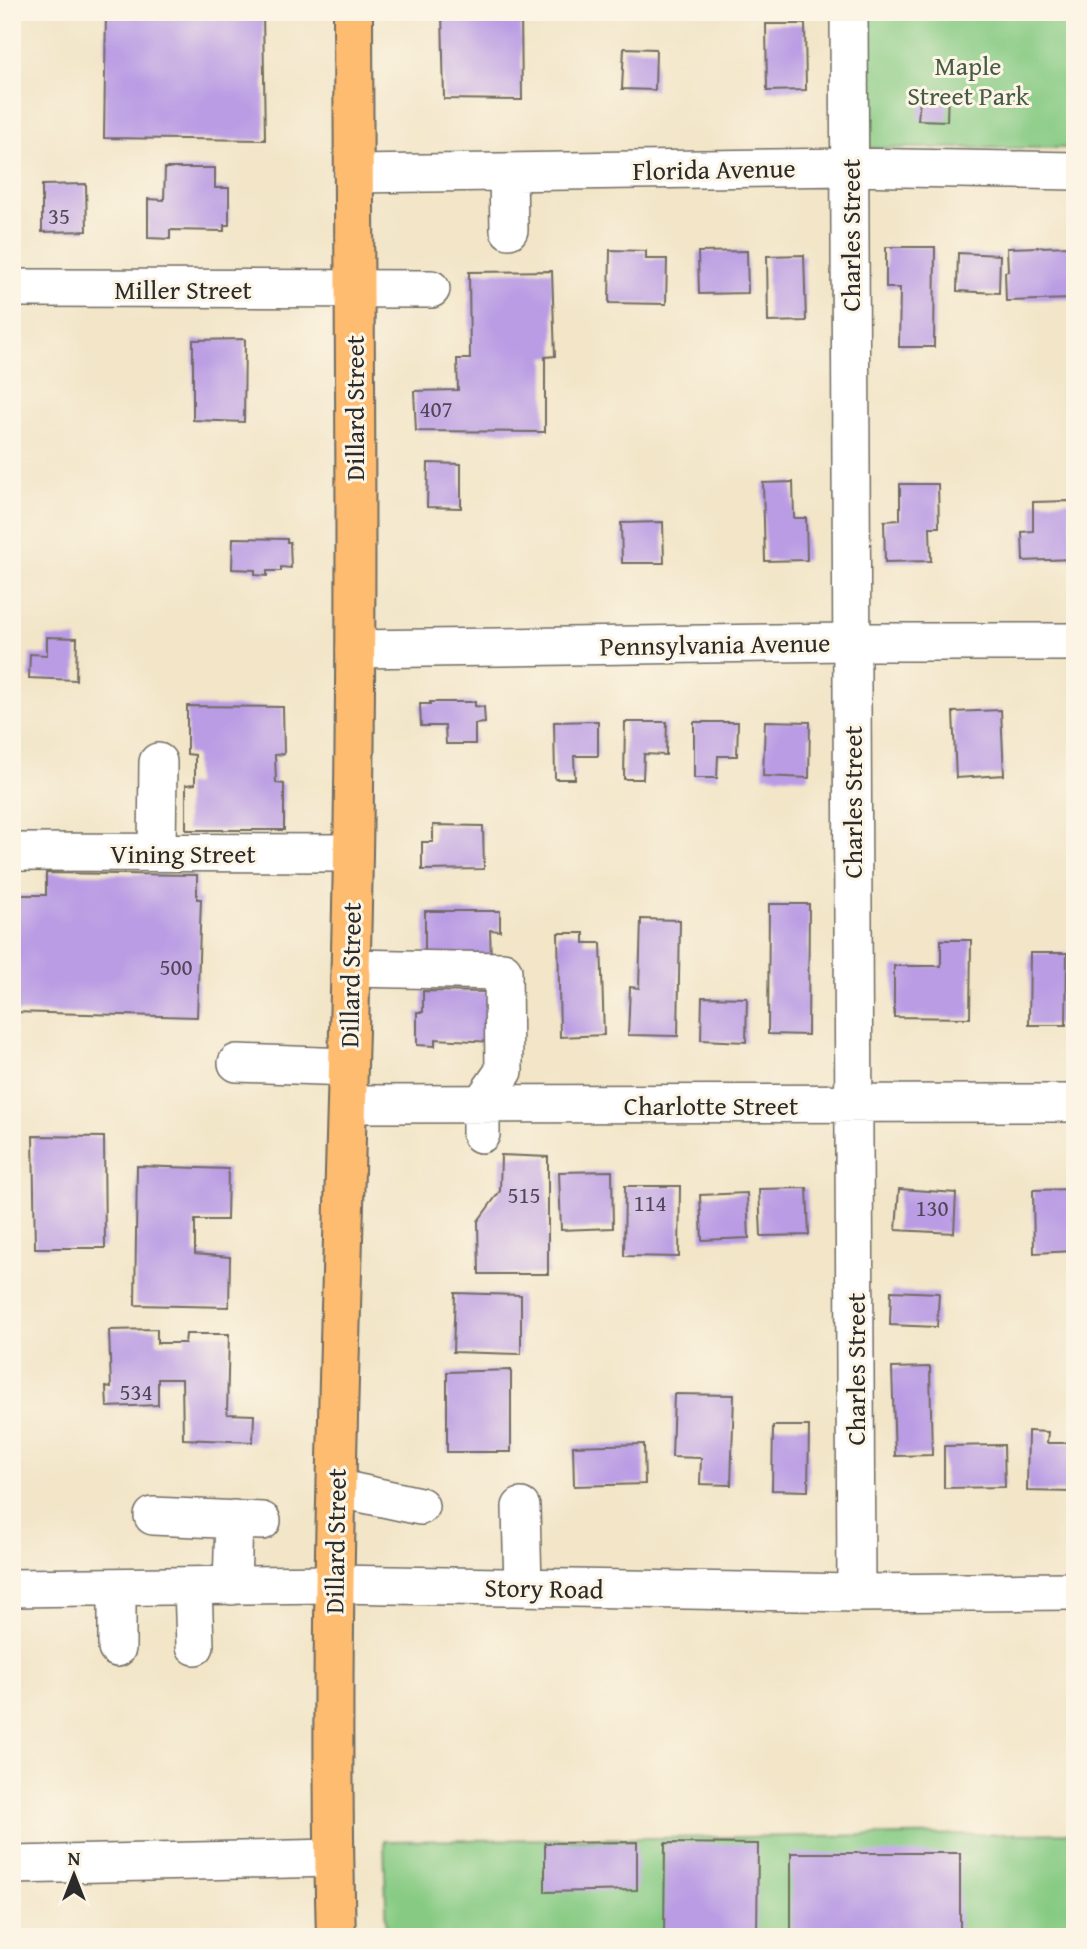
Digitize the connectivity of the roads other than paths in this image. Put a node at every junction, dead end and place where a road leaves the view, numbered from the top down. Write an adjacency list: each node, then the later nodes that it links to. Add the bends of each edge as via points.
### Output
1 (353, 12): 6 (main road, Dillard Street)
2 (849, 12): 3 (street, Charles Street)
3 (850, 167): 4 (street, Florida Avenue); 5 (street, Florida Avenue); 11 (street, Charles Street)
4 (1075, 171)
5 (508, 172): 6 (street, Florida Avenue); 7 (street)
6 (353, 174): 10 (main road, Dillard Street)
7 (509, 230)
8 (12, 288): 10 (street, Miller Street)
9 (431, 289): 10 (street, Miller Street)
10 (353, 290): 13 (main road, Dillard Street)
11 (851, 642): 12 (street, Pennsylvania Avenue); 13 (street, Pennsylvania Avenue); 23 (street, Charles Street)
12 (1075, 642)
13 (355, 649): 17 (main road, Dillard Street)
14 (158, 762): 16 (street)
15 (12, 852): 16 (street, Vining Street)
16 (158, 852): 17 (street, Vining Street)
17 (353, 853): 18 (main road, Dillard Street)
18 (350, 968): 20 (main road, Dillard Street); 24 (street, via 503,971 504,1071)
19 (237, 1063): 20 (street)
20 (348, 1066): 22 (main road, Dillard Street)
21 (1075, 1103): 23 (street, Charlotte Street)
22 (347, 1104): 24 (street, Charlotte Street); 25 (main road, Dillard Street)
23 (853, 1105): 24 (street, Charlotte Street); 36 (street, Charles Street)
24 (481, 1119)
25 (336, 1488): 26 (street); 29 (main road, Dillard Street)
26 (420, 1506)
27 (521, 1507): 33 (street)
28 (153, 1516): 31 (street, via 248,1520)
29 (334, 1584): 31 (street, Story Road); 33 (street, Story Road); 39 (main road, Dillard Street)
30 (193, 1586): 31 (street, Story Road); 32 (street, Story Road); 37 (street)
31 (232, 1586)
32 (117, 1587): 34 (street, Story Road); 38 (street)
33 (523, 1587): 36 (street, Story Road)
34 (12, 1588)
35 (1075, 1591): 36 (street, Story Road)
36 (856, 1593)
37 (195, 1646)
38 (117, 1648)
39 (334, 1858): 40 (street); 41 (main road, Dillard Street)
40 (12, 1865)
41 (336, 1937)

